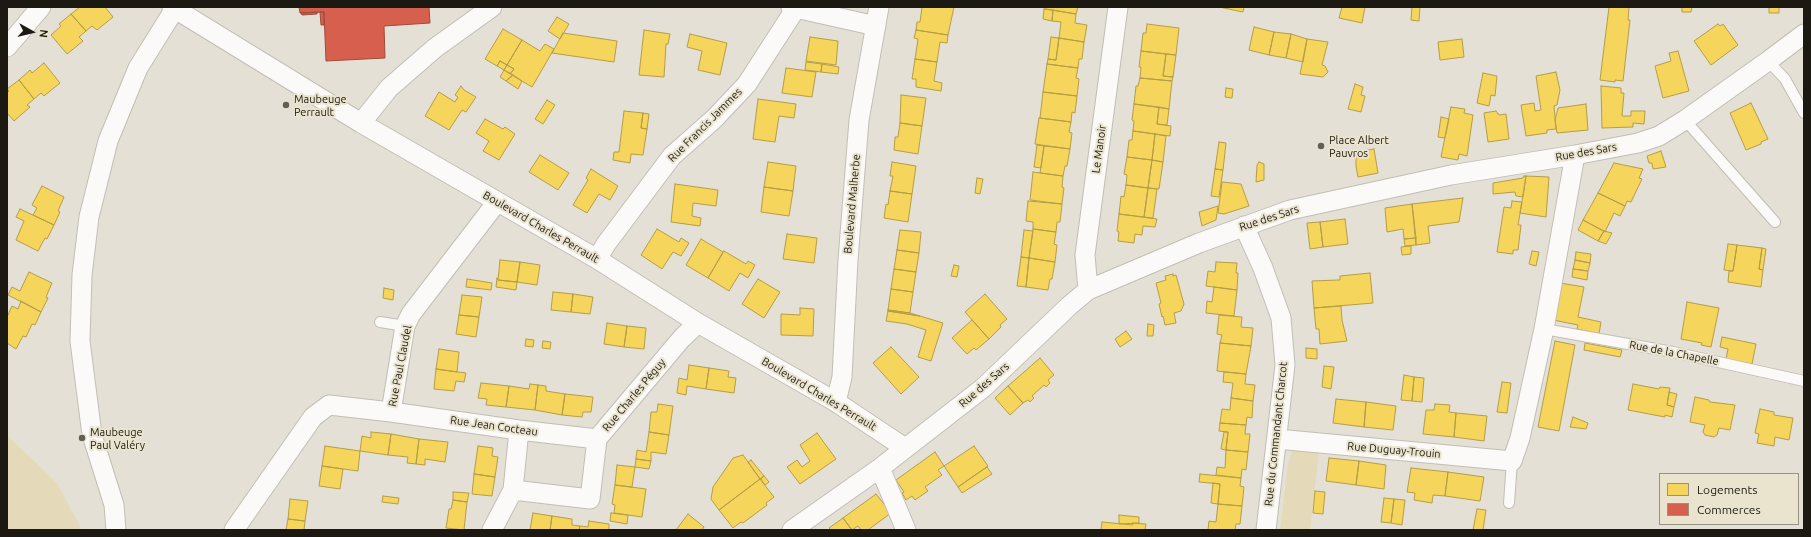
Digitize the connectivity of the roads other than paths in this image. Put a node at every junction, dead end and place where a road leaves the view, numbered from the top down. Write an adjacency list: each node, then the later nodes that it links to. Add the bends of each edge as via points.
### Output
1 (41, 7): 9 (street)
2 (492, 7): 13 (street, via 435,48 389,88)
3 (794, 7): 7 (street); 18 (street, Rue Francis Jammes, via 747,84 714,119 672,156 606,244)
4 (879, 7): 7 (street, Boulevard Malherbe)
5 (1118, 7): 19 (street, Le Manoir, via 1085,255)
6 (174, 8): 13 (street, Boulevard Charles Perrault); 35 (street, via 138,68 108,141 89,217 82,276 80,341 92,435 114,505)
7 (876, 26): 25 (street, Boulevard Malherbe, via 859,120 842,377)
8 (1804, 34): 10 (street, Rue des Sars)
9 (7, 46)
10 (1768, 61): 11 (lane, via 1785,79); 12 (street, Rue des Sars)
11 (1804, 113)
12 (1685, 120): 14 (street, Rue des Sars, via 1659,136 1638,143); 16 (lane)
13 (362, 122): 15 (street, Boulevard Charles Perrault)
14 (1575, 155): 17 (street, Rue des Sars, via 1451,175 1290,210); 23 (street)
15 (497, 202): 18 (street, Boulevard Charles Perrault); 22 (street, Rue Paul Claudel, via 411,314)
16 (1775, 222)
17 (1244, 226): 19 (street, Rue des Sars); 29 (street, Rue du Commandant Charcot, via 1281,318 1285,365)
18 (597, 260): 21 (street, Boulevard Charles Perrault)
19 (1088, 290): 30 (street, Rue des Sars, via 983,388)
20 (380, 322): 22 (lane)
21 (698, 323): 25 (street, Boulevard Charles Perrault); 28 (street, Rue Charles Péguy, via 682,338)
22 (406, 326): 26 (street, Rue Paul Claudel)
23 (1544, 329): 24 (lane, Rue de la Chapelle, via 1673,352); 31 (street, via 1520,438)
24 (1804, 381)
25 (836, 402): 30 (street, Boulevard Charles Perrault)
26 (391, 412): 27 (street, Rue Jean Cocteau); 36 (street, Rue Paul Claudel, via 329,405 313,417)
27 (519, 430): 28 (street, Rue Jean Cocteau); 33 (street)
28 (597, 439): 33 (street, Rue Charles Péguy, via 590,499)
29 (1277, 439): 31 (street, Rue Duguay-Trouin); 40 (street, Rue du Commandant Charcot)
30 (905, 448): 32 (street, Rue des Sars)
31 (1512, 461): 34 (lane)
32 (880, 468): 38 (street, Rue des Sars); 39 (street)
33 (513, 490): 37 (street)
34 (1509, 503)
35 (116, 530)
36 (234, 530)
37 (492, 530)
38 (792, 530)
39 (906, 530)
40 (1266, 530)

